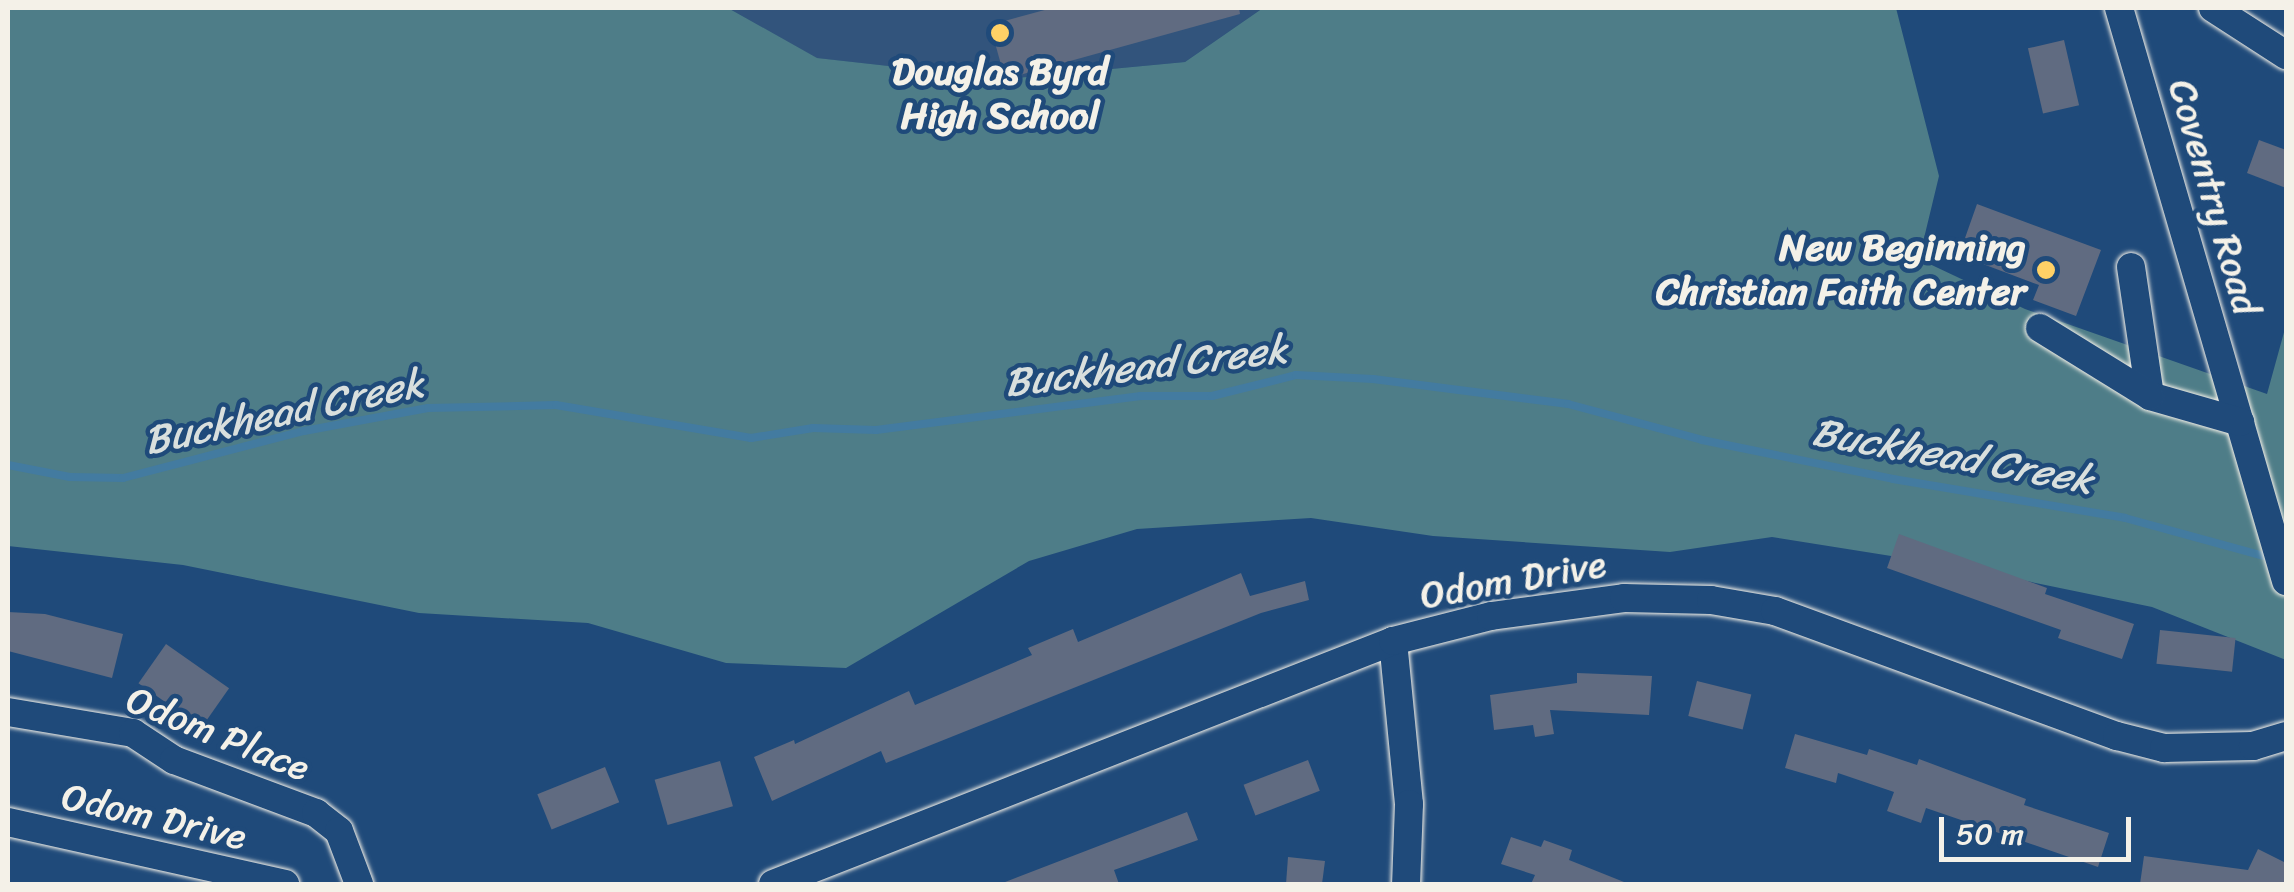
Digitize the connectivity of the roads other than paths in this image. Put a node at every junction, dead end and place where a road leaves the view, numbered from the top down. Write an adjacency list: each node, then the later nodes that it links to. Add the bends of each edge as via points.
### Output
1 (2119, 8): 7 (street, Coventry Road)
2 (2213, 8): 3 (street)
3 (2286, 55)
4 (2131, 267): 6 (street)
5 (2040, 328): 6 (street)
6 (2150, 396): 7 (street)
7 (2240, 422): 8 (street, Coventry Road)
8 (2286, 581)
9 (1393, 641): 11 (street, Odom Drive, via 1492,616 1624,598 1712,600 1830,628 2164,748 2252,746); 15 (street, Odom Drive); 16 (street, via 1409,804)
10 (8, 712): 14 (street, Odom Place, via 132,733 174,760 316,812 339,831)
11 (2286, 736)
12 (8, 822): 13 (street, Odom Drive)
13 (285, 884)
14 (360, 884)
15 (773, 884)
16 (1406, 884)

